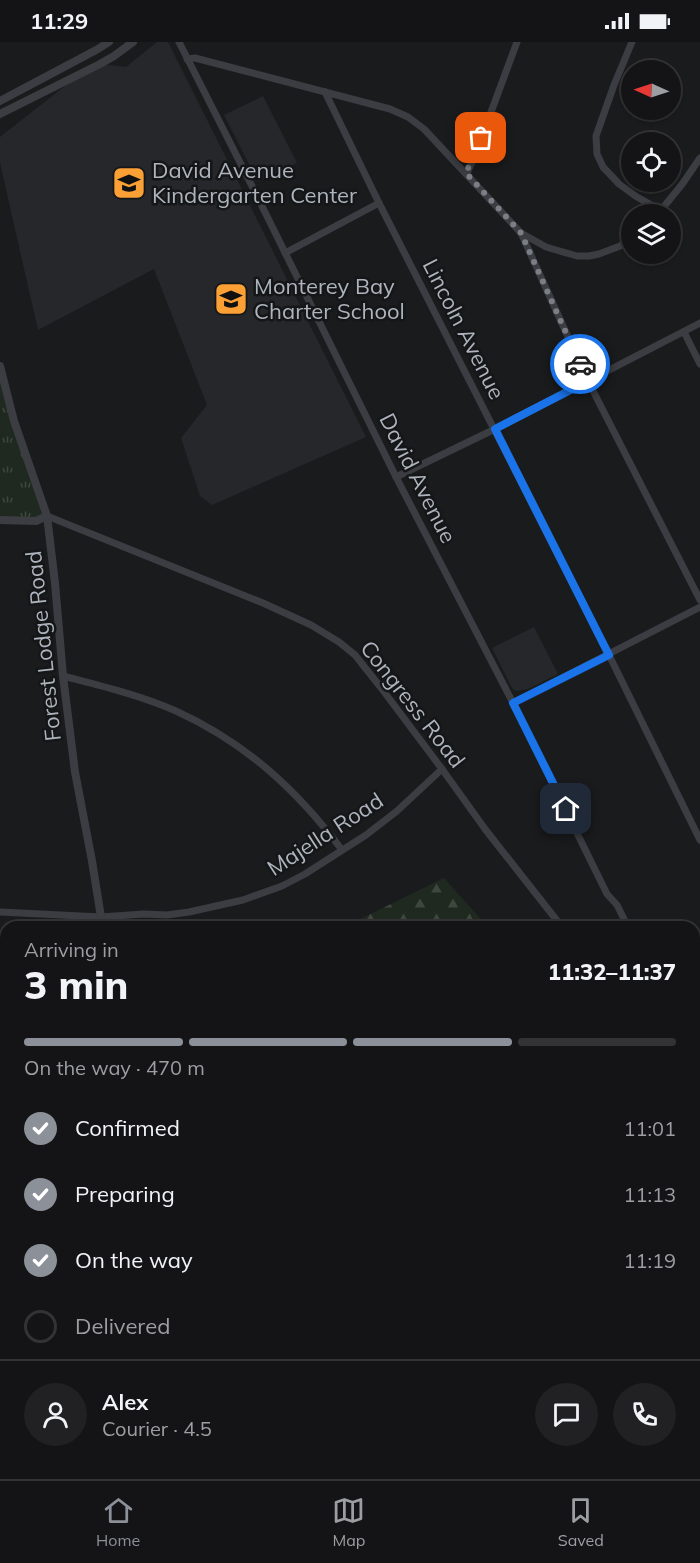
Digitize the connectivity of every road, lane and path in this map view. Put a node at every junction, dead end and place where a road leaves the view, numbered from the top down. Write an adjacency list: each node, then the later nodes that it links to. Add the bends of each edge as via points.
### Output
1 (109, 42): 8 (street)
2 (133, 42): 9 (street, via 100,64)
3 (179, 42): 6 (street, David Avenue)
4 (517, 42): 11 (street)
5 (632, 42): 13 (street, via 596,136 597,154 619,184)
6 (187, 59): 7 (street); 17 (street, David Avenue)
7 (325, 92): 11 (street, via 408,117); 12 (street, Lincoln Avenue)
8 (0, 101)
9 (0, 114)
10 (700, 158): 14 (street)
11 (466, 173): 15 (street)
12 (379, 202): 17 (street); 23 (street, Lincoln Avenue)
13 (647, 204)
14 (667, 204)
15 (521, 233): 16 (street, via 546,247 577,256 599,254); 22 (street)
16 (621, 245)
17 (285, 252): 24 (street, David Avenue)
18 (700, 323): 19 (street)
19 (684, 332): 20 (street); 22 (street)
20 (700, 364)
21 (0, 366): 25 (street, Forest Lodge Road, via 14,421)
22 (588, 381): 23 (street); 27 (street)
23 (495, 429): 24 (street); 29 (street, Lincoln Avenue)
24 (396, 477): 31 (street, David Avenue)
25 (47, 516): 26 (street, via 36,521); 30 (street, Forest Lodge Road); 32 (street, Congress Road, via 263,603 326,633 367,669)
26 (0, 520)
27 (700, 600)
28 (700, 607): 29 (street)
29 (609, 655): 31 (street); 33 (street, Lincoln Avenue)
30 (63, 676): 34 (street, via 175,711 221,735 297,795); 36 (street, Forest Lodge Road, via 75,772)
31 (513, 703): 39 (street, David Avenue, via 607,894)
32 (442, 769): 34 (street, Majella Road, via 381,824); 38 (street, Congress Road)
33 (700, 840)
34 (342, 850): 36 (street, Majella Road, via 282,886 243,900 167,915)
35 (0, 912): 36 (street, Majella Road)
36 (101, 917): 37 (street, Forest Lodge Road)
37 (101, 921)
38 (557, 921)
39 (625, 921)

